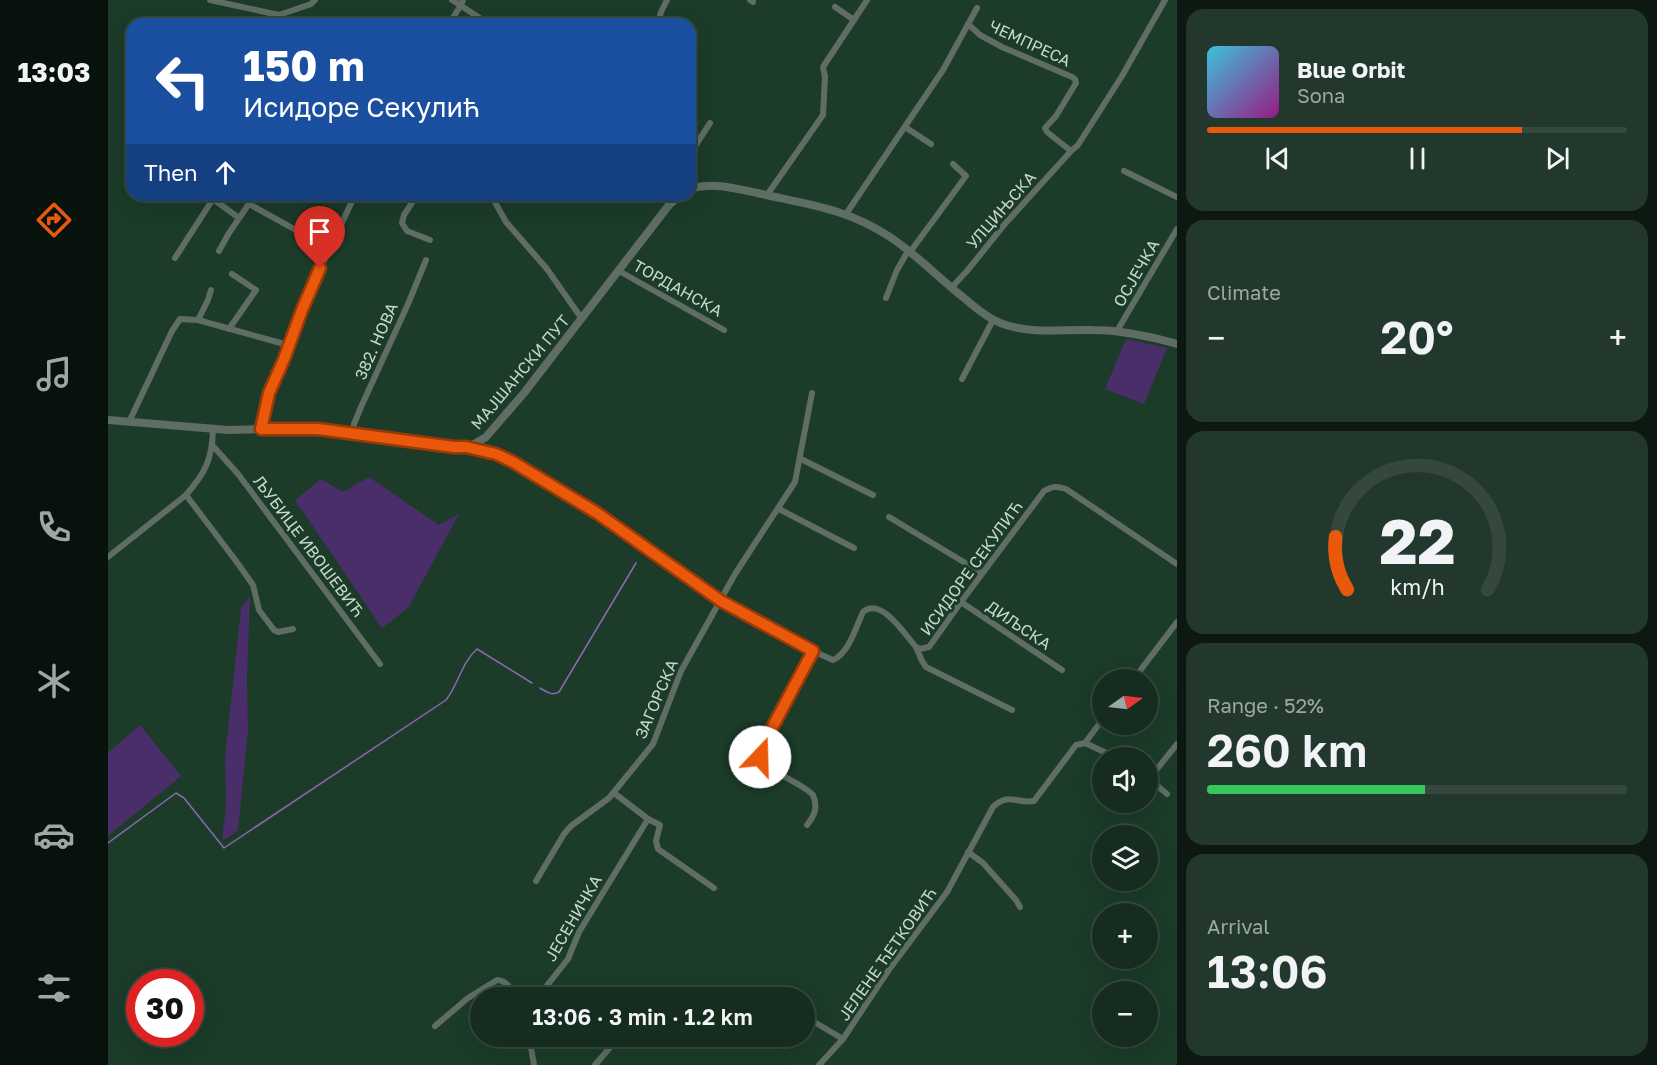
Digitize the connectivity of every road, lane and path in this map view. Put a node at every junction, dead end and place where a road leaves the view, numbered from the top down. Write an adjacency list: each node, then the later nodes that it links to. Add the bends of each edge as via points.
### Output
1 (210, 0): 10 (street)
2 (315, 0): 10 (street)
3 (452, 0): 7 (street)
4 (667, 0): 14 (street)
5 (867, 0): 15 (street)
6 (1165, 0): 21 (street, УЛЦИЊСКА, via 1122,76)
7 (462, 3): 12 (street); 13 (street)
8 (835, 7): 15 (street)
9 (977, 8): 16 (street)
10 (279, 15): 11 (street)
11 (281, 18)
12 (453, 18)
13 (481, 18)
14 (660, 18)
15 (854, 20): 25 (street, via 824,67 823,115)
16 (968, 24): 18 (street, via 944,70); 21 (street, ЧЕМПРЕСА, via 1002,47 1075,79 1075,88 1045,128)
17 (710, 123): 20 (street)
18 (905, 128): 19 (street); 35 (street)
19 (931, 144)
20 (696, 145)
21 (1071, 151): 46 (street, УЛЦИЊСКА)
22 (953, 164): 41 (street, via 966,176)
23 (1124, 171): 26 (street)
24 (696, 188): 25 (street, via 717,186)
25 (767, 195): 35 (street)
26 (1177, 197)
27 (212, 201): 42 (street)
28 (216, 201): 36 (street)
29 (251, 201): 34 (street)
30 (352, 201): 39 (street)
31 (413, 201): 38 (street, via 402,223 406,231)
32 (495, 201): 49 (street)
33 (673, 201): 44 (street, МАЈШАНСКИ ПУТ)
34 (249, 204): 36 (street); 39 (street)
35 (846, 214): 41 (street)
36 (239, 218): 40 (street)
37 (1177, 229): 54 (street, ОСЈЕЧКА)
38 (430, 240)
39 (330, 249): 56 (street)
40 (219, 251)
41 (909, 251): 46 (street); 48 (street)
42 (175, 258)
43 (426, 260): 63 (street, 382. НОВА)
44 (619, 271): 49 (street, МАЈШАНСКИ ПУТ); 53 (street, ТОРДАНСКА)
45 (232, 274): 52 (street, via 256,290)
46 (951, 288): 51 (street)
47 (211, 290): 50 (street)
48 (886, 298)
49 (582, 319): 65 (street, МАЈШАНСКИ ПУТ, via 486,437)
50 (198, 320): 52 (street); 60 (street, via 180,319)
51 (993, 320): 54 (street, via 1025,330); 57 (street)
52 (230, 329): 56 (street)
53 (724, 330)
54 (1117, 331): 55 (street)
55 (1177, 344)
56 (288, 345): 61 (street, via 269,393)
57 (962, 379)
58 (812, 393): 66 (street, ЗАГОРСКА)
59 (108, 420): 60 (street, МАЈШАНСКИ ПУТ)
60 (129, 422): 62 (street, МАЈШАНСКИ ПУТ)
61 (261, 429): 62 (street, МАЈШАНСКИ ПУТ); 63 (street, МАЈШАНСКИ ПУТ, via 318,429)
62 (213, 430): 64 (street)
63 (352, 434): 65 (street, МАЈШАНСКИ ПУТ)
64 (213, 446): 67 (street, via 206,468); 81 (street, ЉУБИЦЕ ИВОШЕВИЋ)
65 (466, 447): 75 (street, ИСИДОРЕ СЕКУЛИЋ, via 496,454 532,472)
66 (801, 459): 68 (street); 69 (street, ЗАГОРСКА, via 795,483)
67 (186, 495): 72 (street); 78 (street, via 253,585 260,610 274,630)
68 (873, 495)
69 (779, 509): 71 (street); 75 (street, ЗАГОРСКА)
70 (889, 517): 74 (street)
71 (854, 548)
72 (108, 557)
73 (1177, 564): 74 (street, ИСИДОРЕ СЕКУЛИЋ, via 1066,489 1053,486 1044,491)
74 (982, 573): 76 (street, ИСИДОРЕ СЕКУЛИЋ)
75 (721, 601): 80 (street, ИСИДОРЕ СЕКУЛИЋ); 91 (street, ЗАГОРСКА, via 681,671 653,744)
76 (961, 602): 79 (street, ИСИДОРЕ СЕКУЛИЋ, via 929,647); 83 (street, ДИЉСКА)
77 (1177, 622): 82 (street)
78 (294, 629)
79 (916, 647): 80 (street, ИСИДОРЕ СЕКУЛИЋ, via 881,610 867,608 837,658 829,659); 84 (street, via 926,667)
80 (813, 651): 94 (street, via 760,757 765,766 813,795 816,810)
81 (380, 664)
82 (1142, 669)
83 (1062, 670)
84 (1012, 710)
85 (1092, 734): 86 (street, ЈЕЛЕНЕ ЋЕТКОВИЋ)
86 (1085, 743): 88 (street); 95 (street, ЈЕЛЕНЕ ЋЕТКОВИЋ, via 1076,745 1034,801 1002,799 993,807)
87 (1177, 744): 89 (street)
88 (1094, 747)
89 (1158, 766)
90 (1158, 786): 92 (street)
91 (614, 793): 93 (street); 96 (street, ЗАГОРСКА, via 564,834)
92 (1167, 794)
93 (648, 819): 97 (street, via 660,825 658,849); 101 (street, ЈЕСЕНИЧКА, via 579,932 568,959)
94 (807, 825)
95 (969, 852): 98 (street); 105 (street, ЈЕЛЕНЕ ЋЕТКОВИЋ, via 947,892)
96 (536, 881)
97 (714, 888)
98 (1020, 907)
99 (486, 987): 100 (street, via 501,980)
100 (510, 987)
101 (546, 987)
102 (470, 997): 104 (street)
103 (815, 1022): 105 (street)
104 (435, 1026)
105 (843, 1039): 110 (street, ЈЕЛЕНЕ ЋЕТКОВИЋ)
106 (531, 1047): 108 (street)
107 (611, 1047): 109 (street)
108 (534, 1065)
109 (595, 1065)
110 (819, 1065)

